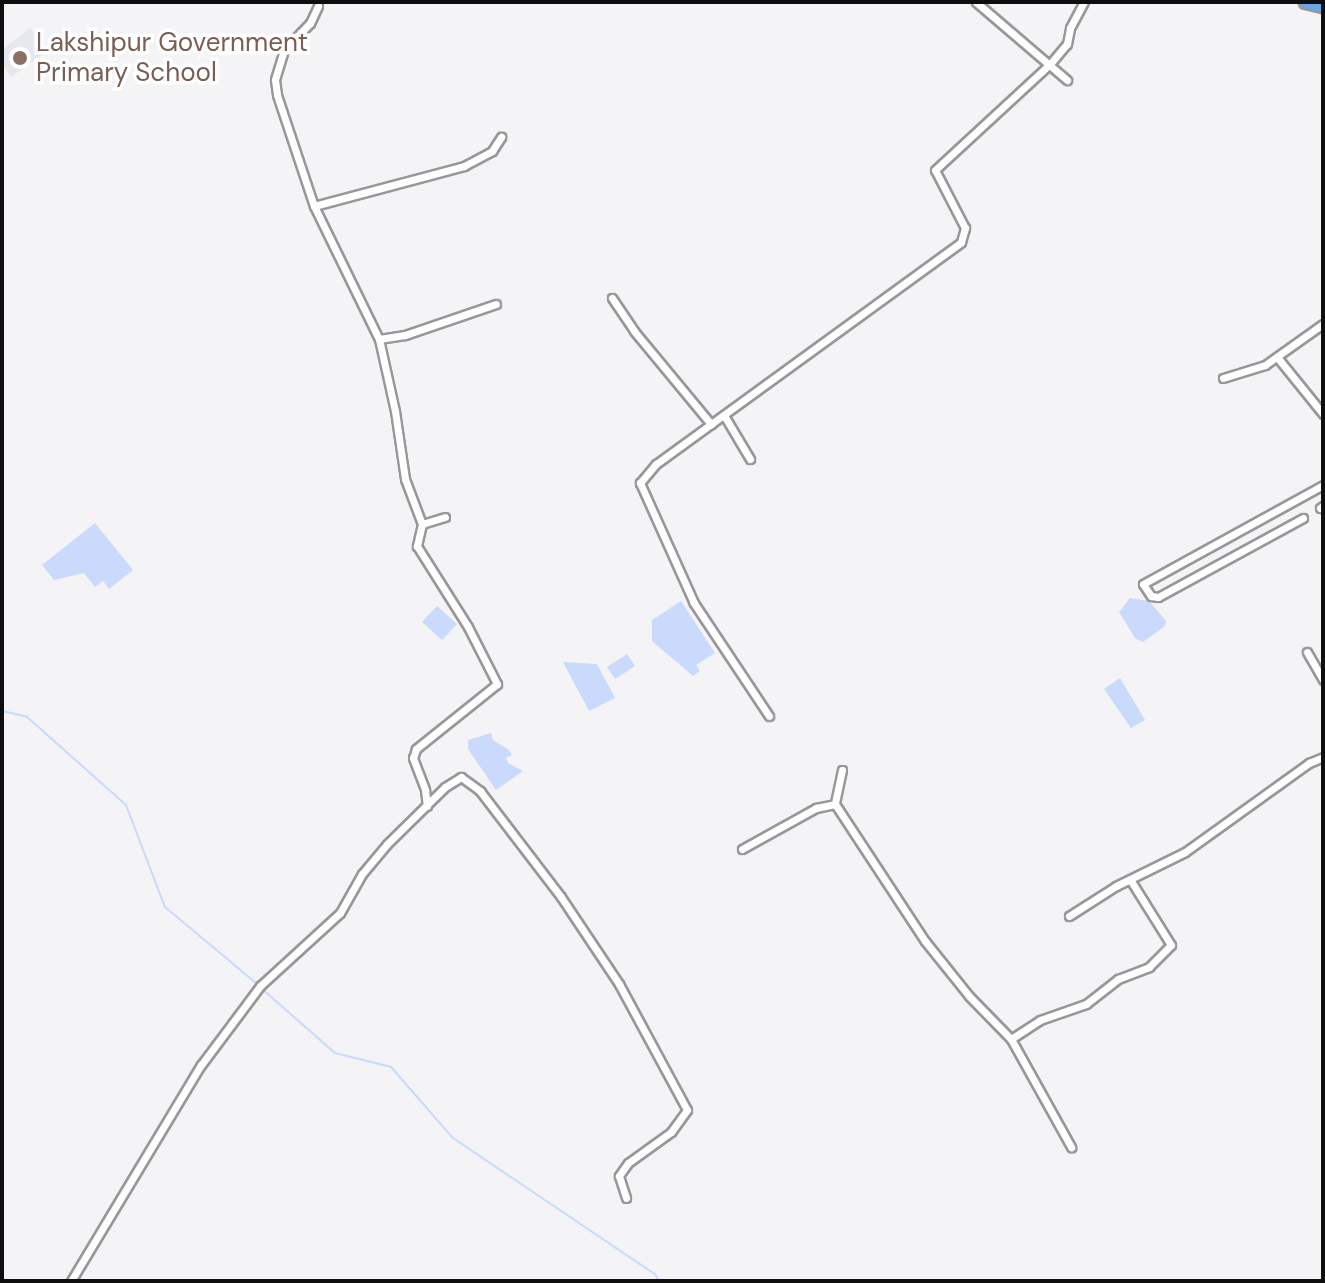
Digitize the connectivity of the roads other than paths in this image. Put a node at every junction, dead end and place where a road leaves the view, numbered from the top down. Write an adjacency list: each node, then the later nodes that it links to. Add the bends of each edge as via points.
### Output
1 (976, 2): 6 (street)
2 (1084, 2): 6 (street, via 1067,44)
3 (1305, 2): 5 (highway)
4 (318, 6): 9 (street, via 310,23 284,50 275,80)
5 (1323, 6)
6 (1050, 64): 7 (street); 17 (street, via 935,170 965,228 961,242)
7 (1067, 80)
8 (501, 137): 9 (street, via 492,151 464,166)
9 (314, 206): 13 (street)
10 (612, 298): 18 (street)
11 (496, 304): 13 (street)
12 (1323, 324): 14 (street)
13 (379, 339): 23 (street, via 405,479)
14 (1277, 357): 15 (street); 16 (street)
15 (1223, 378)
16 (1323, 414)
17 (725, 417): 18 (street); 19 (street)
18 (711, 424): 26 (street, via 656,464 640,489 694,603)
19 (750, 459)
20 (1323, 485): 22 (street, via 1143,584 1158,597)
21 (445, 517): 23 (street)
22 (1303, 518)
23 (422, 524): 30 (street, via 417,546 497,684 416,749 413,758)
24 (1307, 652): 25 (street)
25 (1323, 680)
26 (769, 716)
27 (1323, 757): 32 (street, via 1185,852)
28 (842, 770): 29 (street)
29 (835, 804): 31 (street, via 816,808); 34 (street, via 925,941)
30 (427, 806): 36 (street, via 461,777 480,791 619,984 687,1110 671,1132 628,1163 619,1176); 37 (street, via 362,874 340,913 260,986 226,1031)
31 (742, 849)
32 (1131, 881): 33 (street); 34 (street, via 1171,945 1149,967)
33 (1069, 916)
34 (1011, 1039): 35 (street)
35 (1071, 1147)
36 (626, 1198)
37 (71, 1281)

